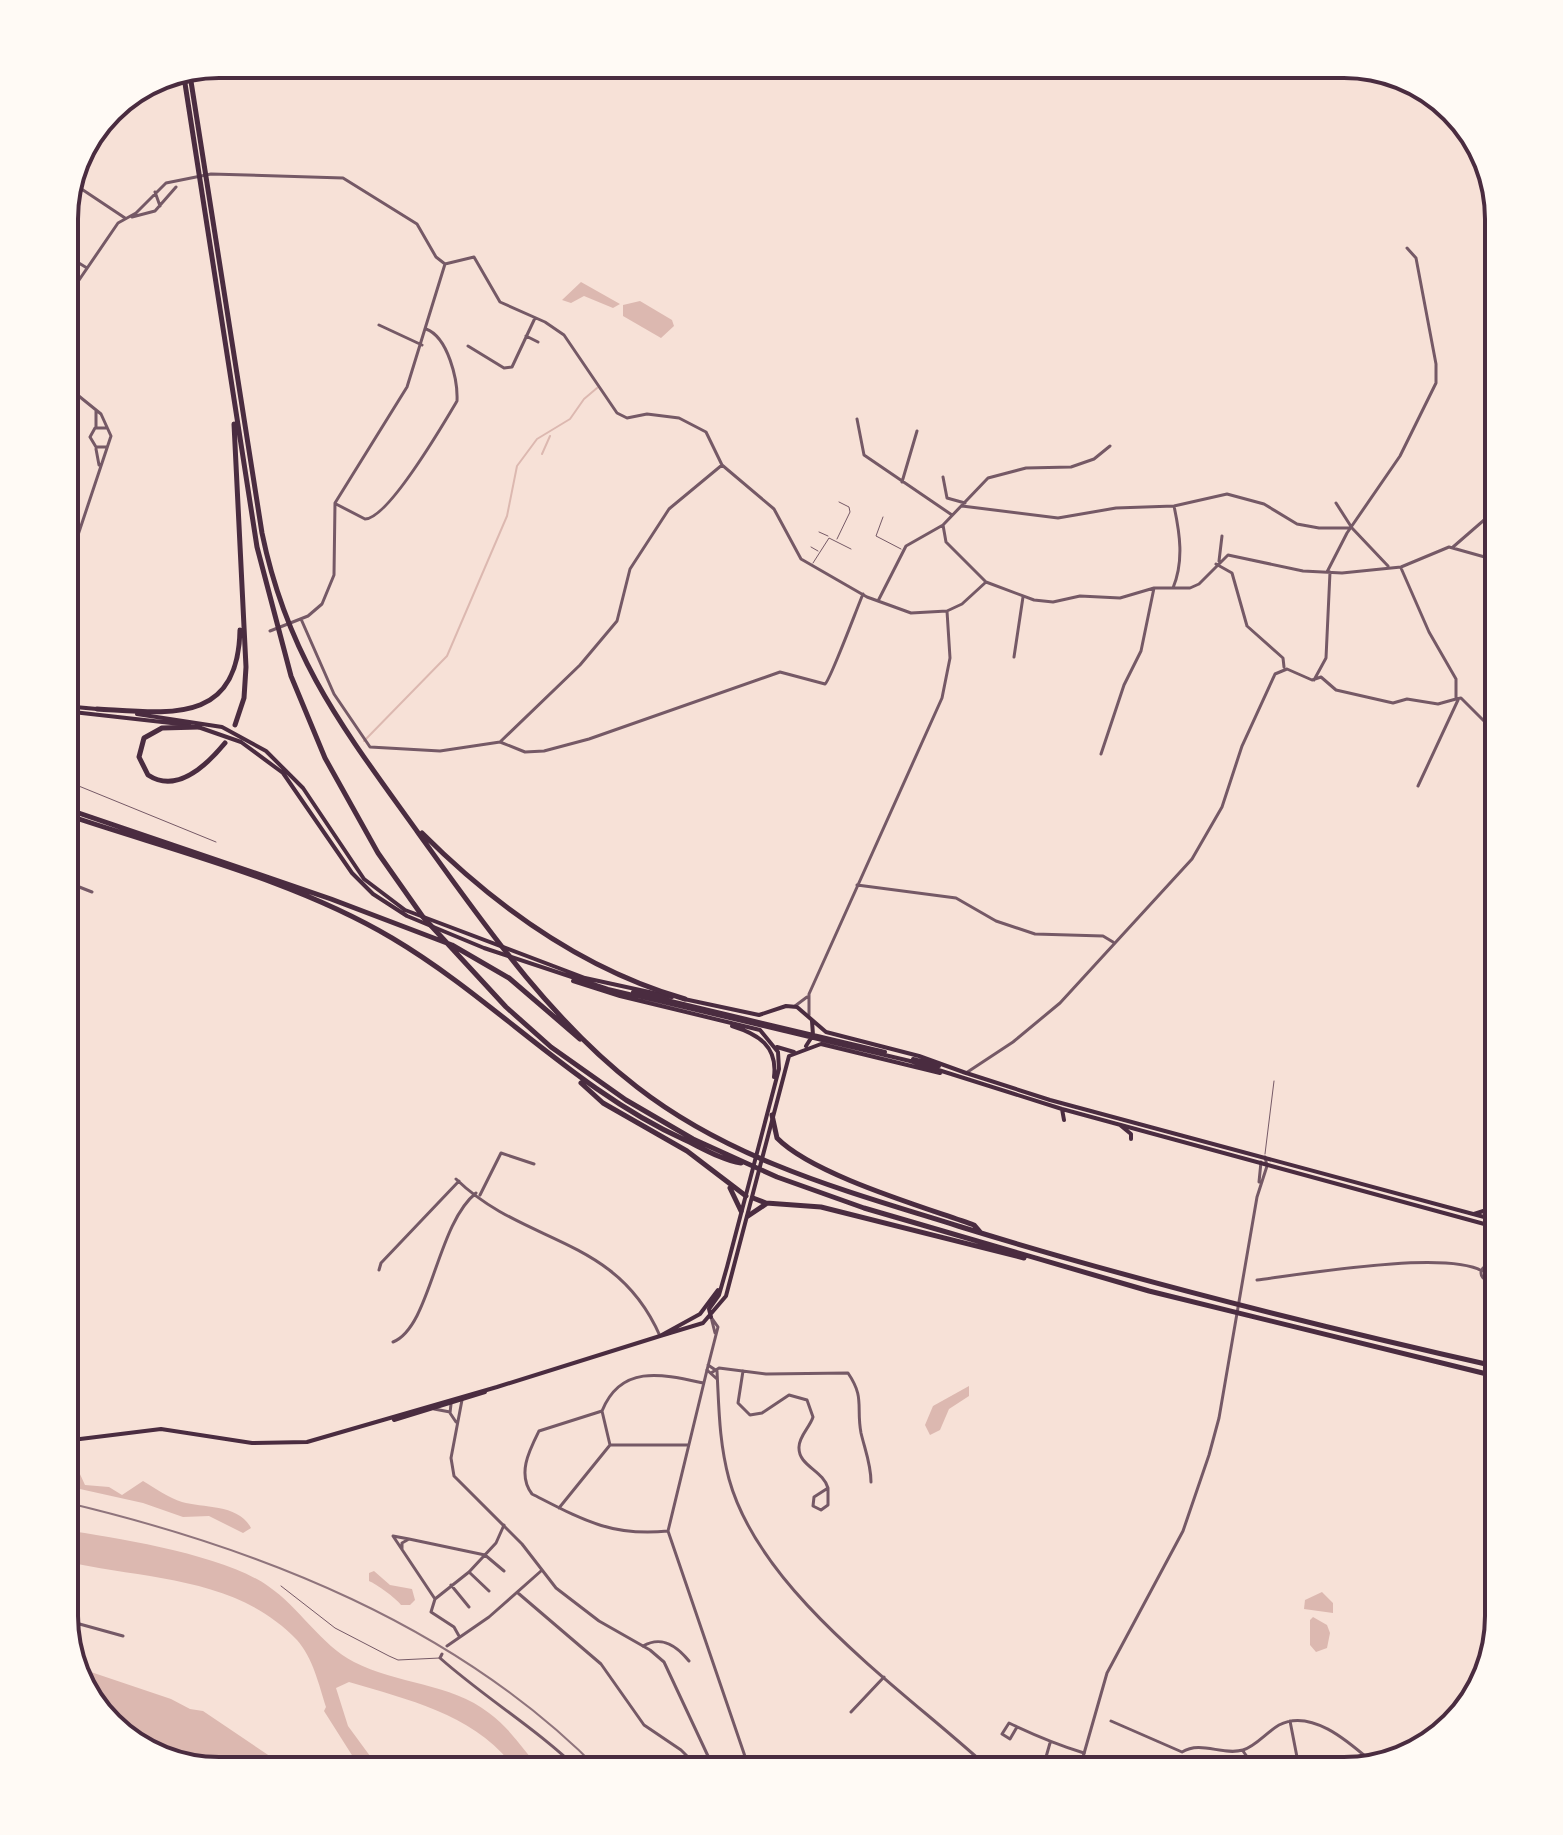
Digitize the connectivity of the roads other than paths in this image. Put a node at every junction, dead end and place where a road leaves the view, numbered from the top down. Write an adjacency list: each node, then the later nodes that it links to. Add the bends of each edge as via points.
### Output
1 (191, 81): 86 (highway, via 260,522 288,624 333,715)
2 (185, 82): 21 (highway)
3 (176, 187): 6 (street)
4 (82, 188): 7 (street)
5 (155, 192): 6 (street); 7 (street); 10 (street, via 172,180 211,174 343,178 417,224)
6 (160, 206): 7 (street)
7 (127, 218): 11 (street, via 111,229)
8 (1407, 248): 43 (street, via 1416,258 1436,383 1400,456)
9 (78, 263): 11 (street)
10 (445, 264): 13 (street, via 472,256 500,302); 15 (street)
11 (87, 268): 12 (street)
12 (78, 281)
13 (535, 318): 16 (street); 30 (street, via 564,335 622,416 668,416 694,424 709,435)
14 (379, 325): 18 (street)
15 (426, 329): 18 (street); 35 (street, via 434,332 449,357 457,401 376,516 365,519)
16 (526, 336): 17 (street); 19 (street, via 516,363 507,369)
17 (538, 342)
18 (422, 345): 35 (street, via 407,387)
19 (468, 346)
20 (78, 396): 22 (street)
21 (233, 402): 66 (highway); 69 (highway)
22 (96, 411): 24 (street); 25 (street)
23 (857, 419): 33 (street, via 864,455)
24 (95, 428): 25 (street); 28 (street, via 90,437)
25 (106, 428): 29 (street, via 111,436)
26 (917, 431): 33 (street)
27 (1110, 446): 37 (street, via 1071,467 1026,468 988,478)
28 (96, 447): 29 (street); 31 (street)
29 (106, 447): 31 (street)
30 (722, 465): 56 (street, via 774,509 791,547); 80 (street, via 669,509 630,569 617,621)
31 (99, 469): 45 (street)
32 (943, 477): 37 (street, via 947,498)
33 (902, 482): 39 (street)
34 (839, 502): 48 (lane, via 850,510)
35 (335, 503): 68 (street, via 334,575 322,604)
36 (1336, 503): 43 (street)
37 (963, 504): 38 (street, via 1058,518); 39 (street)
38 (1174, 506): 43 (street, via 1227,494 1264,504 1297,524); 62 (street, via 1181,541)
39 (952, 515): 42 (street)
40 (883, 517): 52 (lane, via 876,536)
41 (1485, 520): 50 (street)
42 (943, 525): 52 (street); 60 (street, via 946,542)
43 (1352, 528): 57 (street); 59 (street)
44 (819, 532): 47 (lane)
45 (78, 534)
46 (1222, 536): 55 (street)
47 (829, 538): 48 (lane); 53 (lane)
48 (836, 542): 51 (lane)
49 (811, 547): 53 (lane)
50 (1453, 547): 54 (street); 58 (street)
51 (851, 549)
52 (903, 550): 65 (street)
53 (820, 552): 56 (lane)
54 (1485, 557)
55 (1217, 562): 59 (street, via 1238,555); 62 (street, via 1194,587); 71 (street, via 1231,570 1247,626 1283,658)
56 (812, 566): 63 (street)
57 (1388, 566): 58 (street); 59 (street)
58 (1401, 567): 73 (street, via 1425,625 1456,679)
59 (1329, 572): 72 (street, via 1326,658)
60 (986, 582): 64 (street); 67 (street)
61 (1154, 588): 62 (street); 64 (street, via 1120,598 1080,596 1050,602); 82 (street, via 1141,651)
62 (1173, 588)
63 (863, 594): 65 (street); 80 (street, via 840,646 832,680 825,684 780,672 560,748 525,752)
64 (1023, 597): 70 (street)
65 (878, 601): 67 (street, via 911,613)
66 (241, 605): 75 (highway, via 238,662 226,685 208,702 173,713); 78 (highway, via 246,667)
67 (947, 611): 89 (street, via 950,658 942,698)
68 (301, 619): 69 (street); 80 (street, via 334,694 370,747 440,751)
69 (274, 629): 121 (highway, via 325,758 361,825 412,901 468,967 517,1017 589,1076 661,1122)
70 (1014, 657)
71 (1285, 669): 72 (street, via 1314,680); 92 (street, via 1270,683 1208,836)
72 (1320, 674): 73 (street, via 1336,690 1393,703 1407,699 1438,704)
73 (1458, 698): 77 (street); 84 (street)
74 (78, 709): 75 (main road)
75 (97, 709): 93 (main road, via 193,720 242,736 295,778 347,859 371,886 405,910)
76 (78, 711): 79 (main road)
77 (1485, 722)
78 (235, 725)
79 (199, 727): 81 (highway, via 162,728 144,738 139,757 148,775 166,782 186,777); 93 (main road, via 241,742 283,773 352,873 373,894 407,916)
80 (500, 742)
81 (225, 743)
82 (1101, 754)
83 (78, 786): 87 (lane)
84 (1418, 786)
85 (78, 816): 88 (highway)
86 (411, 823): 97 (highway, via 478,885 548,936 633,982); 106 (highway, via 531,982)
87 (216, 842)
88 (224, 865): 106 (highway, via 452,945 509,978); 110 (highway, via 391,937 457,982)
89 (857, 885): 92 (street, via 956,898 996,921 1035,934 1103,936); 96 (street)
90 (78, 886): 91 (street)
91 (92, 892)
92 (1113, 942): 107 (street, via 1060,1003)
93 (485, 946): 94 (main road); 95 (main road)
94 (541, 969): 101 (main road, via 612,994); 111 (main road, via 637,997 897,1057)
95 (585, 978): 97 (main road); 108 (main road)
96 (809, 994): 98 (street); 100 (street)
97 (685, 999): 99 (main road, via 759,1015)
98 (795, 1006): 99 (main road); 100 (main road)
99 (774, 1012): 102 (main road)
100 (810, 1017): 103 (main road, via 814,1027); 108 (main road, via 826,1032)
101 (710, 1018): 102 (main road, via 758,1029); 113 (main road, via 764,1041 775,1062)
102 (769, 1037): 104 (main road)
103 (807, 1045): 105 (main road); 111 (main road, via 823,1044)
104 (775, 1046): 105 (main road); 113 (main road, via 780,1064)
105 (794, 1052): 115 (main road, via 786,1061)
106 (599, 1055): 135 (highway, via 664,1106 740,1151 780,1169)
107 (973, 1067): 108 (street); 109 (street)
108 (966, 1073): 109 (main road)
109 (976, 1077): 119 (main road)
110 (578, 1079): 121 (highway, via 652,1124); 124 (highway, via 603,1103 687,1151)
111 (969, 1080): 114 (main road)
112 (1274, 1081): 119 (lane)
113 (772, 1089): 127 (main road)
114 (1062, 1109): 116 (main road); 117 (main road)
115 (772, 1115): 127 (main road); 135 (highway, via 777,1138 792,1150 857,1182 974,1225)
116 (1064, 1120)
117 (1120, 1125): 118 (main road); 122 (main road)
118 (1131, 1139)
119 (1265, 1156): 122 (street); 123 (street); 131 (main road)
120 (534, 1164): 126 (street, via 498,1154)
121 (745, 1164): 136 (highway, via 864,1208)
122 (1260, 1164): 123 (main road); 125 (street)
123 (1267, 1166): 125 (street); 134 (main road)
124 (727, 1184): 127 (highway); 129 (highway)
125 (1260, 1186): 197 (street, via 1219,1418 1183,1531 1107,1673)
126 (478, 1194): 137 (street, via 458,1180); 145 (street, via 529,1229 593,1256 638,1299); 146 (street, via 456,1213 413,1327)
127 (749, 1197): 128 (highway); 129 (main road); 132 (main road)
128 (766, 1203): 132 (highway); 136 (highway, via 821,1207 1016,1259)
129 (741, 1211): 142 (main road)
130 (1485, 1211): 131 (main road)
131 (1474, 1214): 133 (main road)
132 (748, 1216): 144 (main road, via 726,1296)
133 (1485, 1217)
134 (1485, 1224)
135 (981, 1233): 147 (highway, via 1261,1310)
136 (1029, 1258): 151 (highway)
137 (379, 1270)
138 (1485, 1270): 139 (street)
139 (1482, 1271): 140 (street); 141 (street, via 1437,1262)
140 (1485, 1279)
141 (1257, 1280)
142 (720, 1288): 143 (main road); 144 (main road, via 709,1309)
143 (702, 1312): 144 (main road); 145 (main road)
144 (711, 1317): 145 (main road); 149 (street, via 716,1336)
145 (660, 1336): 154 (main road)
146 (393, 1342)
147 (1485, 1364)
148 (716, 1369): 149 (street); 149 (street); 150 (street); 152 (street)
149 (708, 1371): 152 (street); 153 (street)
150 (743, 1371): 166 (street, via 848,1373 862,1401); 167 (street, via 738,1403 750,1415 789,1395 807,1400 813,1417 799,1450 801,1459 822,1475)
151 (1485, 1374)
152 (717, 1379): 190 (street, via 719,1431 730,1482 747,1523 796,1593)
153 (703, 1383): 158 (street, via 651,1375 617,1385); 165 (street)
154 (497, 1387): 155 (main road); 156 (main road)
155 (462, 1400): 156 (main road); 160 (street)
156 (448, 1401): 157 (main road); 159 (street); 160 (street); 161 (main road)
157 (434, 1409): 159 (street); 161 (main road)
158 (602, 1411): 164 (street); 168 (street, via 546,1426 530,1451 525,1485)
159 (450, 1413): 162 (street)
160 (459, 1414): 162 (street)
161 (387, 1421): 163 (main road, via 295,1443 252,1443 161,1429)
162 (456, 1425): 169 (street, via 453,1473)
163 (78, 1439)
164 (610, 1445): 165 (street); 168 (street)
165 (688, 1445): 170 (street)
166 (871, 1482)
167 (828, 1488): 167 (street, via 814,1497 813,1506 821,1510 828,1505)
168 (559, 1508): 170 (street, via 604,1529)
169 (504, 1525): 173 (street); 175 (street)
170 (668, 1531): 202 (street)
171 (409, 1539): 172 (street); 172 (street, via 393,1536); 173 (street)
172 (402, 1549): 181 (street)
173 (485, 1555): 174 (street); 176 (street)
174 (504, 1571)
175 (541, 1571): 180 (street); 187 (street, via 599,1621)
176 (469, 1572): 177 (street); 179 (street)
177 (451, 1585): 181 (street); 182 (street)
178 (281, 1586): 188 (lane, via 335,1628 398,1660)
179 (489, 1591)
180 (518, 1593): 185 (street); 200 (street, via 601,1664 644,1725)
181 (435, 1599): 185 (street, via 431,1612)
182 (469, 1607)
183 (78, 1624): 184 (street)
184 (123, 1636)
185 (460, 1637): 186 (street)
186 (447, 1646)
187 (643, 1646): 189 (street, via 668,1643); 201 (street, via 672,1675)
188 (441, 1656): 199 (street)
189 (689, 1661)
190 (884, 1677): 191 (street); 203 (street)
191 (851, 1712)
192 (1111, 1721): 196 (street, via 1182,1752 1191,1746)
193 (1290, 1721): 196 (street); 198 (street, via 1341,1735); 207 (street)
194 (1017, 1727): 195 (street)
195 (1050, 1743): 197 (street); 204 (street)
196 (1242, 1750): 206 (street)
197 (1084, 1753): 205 (street)
198 (1365, 1756)
199 (565, 1757)
200 (688, 1757)
201 (709, 1757)
202 (745, 1757)
203 (976, 1757)
204 (1046, 1757)
205 (1083, 1757)
206 (1247, 1757)
207 (1297, 1757)

